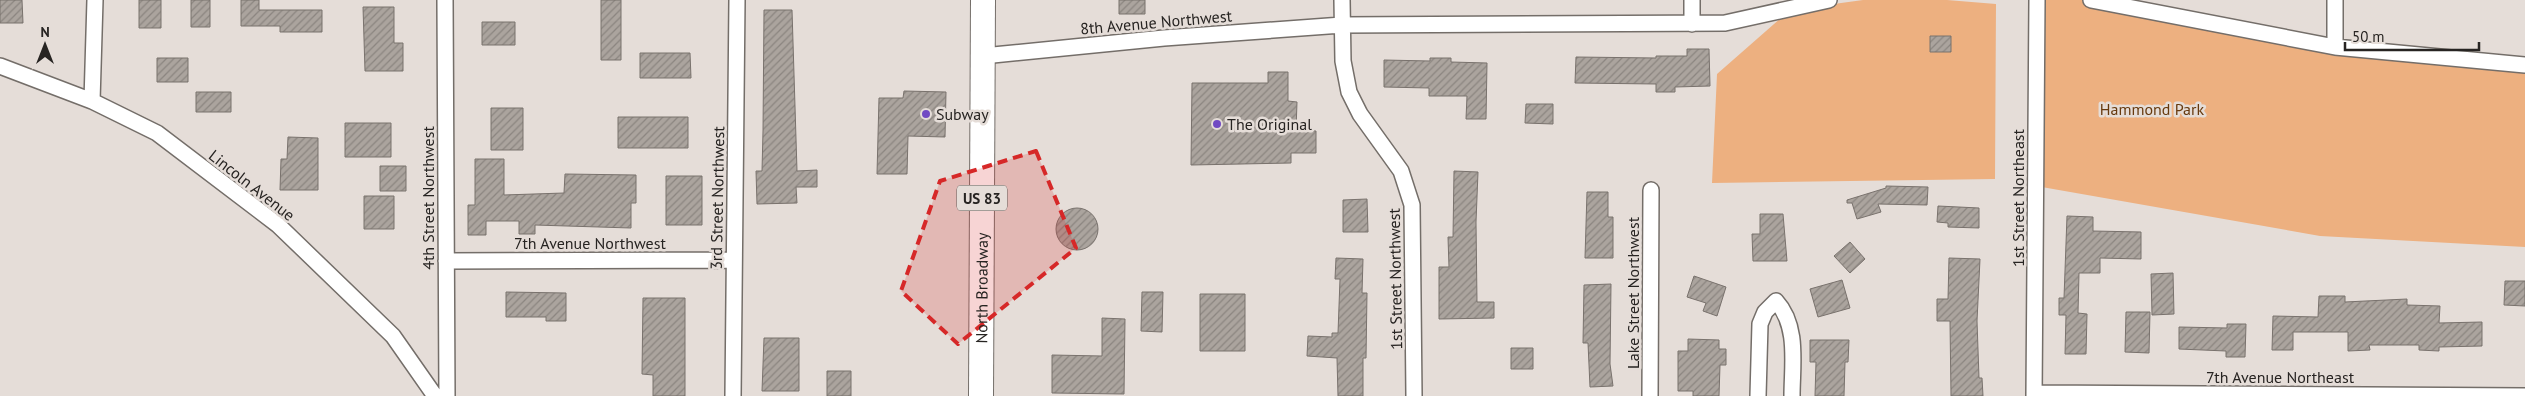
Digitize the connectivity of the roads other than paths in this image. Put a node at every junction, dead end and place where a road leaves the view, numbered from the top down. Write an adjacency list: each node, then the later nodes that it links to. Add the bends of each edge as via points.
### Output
1 (95, 0): 17 (street)
2 (445, 0): 20 (street, 4th Street Northwest)
3 (737, 0): 19 (street, 3rd Street Northwest)
4 (983, 0): 14 (main road, North Broadway / US 83)
5 (1342, 0): 12 (street, 1st Street Northwest)
6 (1692, 0): 11 (street)
7 (1829, 0): 11 (street, 8th Avenue Northwest, via 1743,20)
8 (2037, 0): 21 (street, 1st Street Northeast)
9 (2091, 0): 13 (street)
10 (2335, 0): 13 (street)
11 (1692, 24): 12 (street, 8th Avenue Northwest)
12 (1342, 25): 14 (street, 8th Avenue Northwest); 27 (street, 1st Street Northwest, via 1343,61 1349,92 1360,114 1401,171 1412,205)
13 (2335, 47): 15 (street)
14 (983, 56): 26 (main road, North Broadway / US 83)
15 (2525, 65)
16 (0, 66): 17 (street, Lincoln Avenue)
17 (92, 101): 23 (street, Lincoln Avenue, via 157,133 278,225 393,336)
18 (1651, 190): 28 (street, Lake Street Northwest)
19 (734, 260): 20 (street, 7th Avenue Northwest); 25 (street, 3rd Street Northwest)
20 (446, 261): 24 (street, 4th Street Northwest)
21 (2034, 394): 22 (street, 7th Avenue Northeast)
22 (2334, 395): 31 (street, 7th Avenue Northeast)
23 (435, 396)
24 (447, 396)
25 (733, 396)
26 (981, 396)
27 (1414, 396)
28 (1650, 396)
29 (1758, 396): 30 (street, via 1760,324 1765,312 1776,301 1785,312 1791,329)
30 (1792, 396)
31 (2525, 396)

